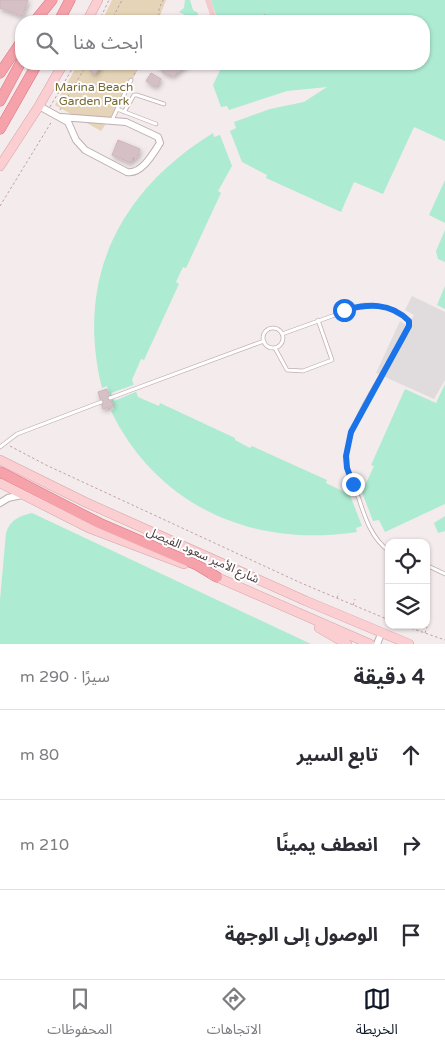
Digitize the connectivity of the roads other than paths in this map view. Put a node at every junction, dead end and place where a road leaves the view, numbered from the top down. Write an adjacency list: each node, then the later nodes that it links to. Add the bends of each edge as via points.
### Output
1 (54, 0): 4 (main road); 5 (main road)
2 (70, 0): 6 (main road)
3 (98, 0): 7 (street)
4 (40, 15)
5 (47, 15)
6 (62, 15)
7 (89, 15)
8 (15, 51): 12 (main road)
9 (17, 70): 14 (main road)
10 (34, 70): 22 (main road)
11 (60, 70): 16 (street)
12 (0, 73)
13 (131, 80): 17 (lane)
14 (0, 100)
15 (164, 104): 18 (lane, via 138,94 134,95)
16 (40, 106): 19 (street); 23 (street)
17 (117, 109): 18 (lane); 20 (lane)
18 (124, 112): 21 (lane)
19 (59, 116): 20 (street); 20 (street, via 72,128 76,140 85,150 127,172 135,172 159,146 159,138 126,122)
20 (111, 120)
21 (156, 124)
22 (0, 129)
23 (0, 166)
24 (318, 320): 25 (lane); 27 (lane, via 332,360 294,372 287,370); 36 (lane, via 363,305 377,305 398,312 409,321 356,421 347,450 347,468 371,531)
25 (282, 334): 26 (lane, via 276,329 269,330 264,334); 27 (lane, via 282,342)
26 (264, 341): 27 (lane); 28 (lane)
27 (275, 348)
28 (111, 398)
29 (101, 402): 30 (lane, via 17,434)
30 (0, 447)
31 (0, 460): 41 (street, شارع الأمير سعود الفيصل, via 85,502)
32 (0, 472): 39 (main road)
33 (0, 483): 34 (street, شارع الأمير سعود الفيصل)
34 (22, 494): 35 (street); 39 (street, شارع الأمير سعود الفيصل, via 89,528)
35 (0, 503)
36 (385, 548)
37 (430, 567): 38 (lane)
38 (445, 574)
39 (217, 577): 40 (street, شارع الأمير سعود الفيصل)
40 (311, 618): 42 (street, via 318,627); 43 (street, شارع الأمير سعود الفيصل)
41 (378, 633): 43 (street); 44 (street); 45 (street, شارع الأمير سعود الفيصل)
42 (347, 644)
43 (370, 644)
44 (377, 644)
45 (409, 644)

